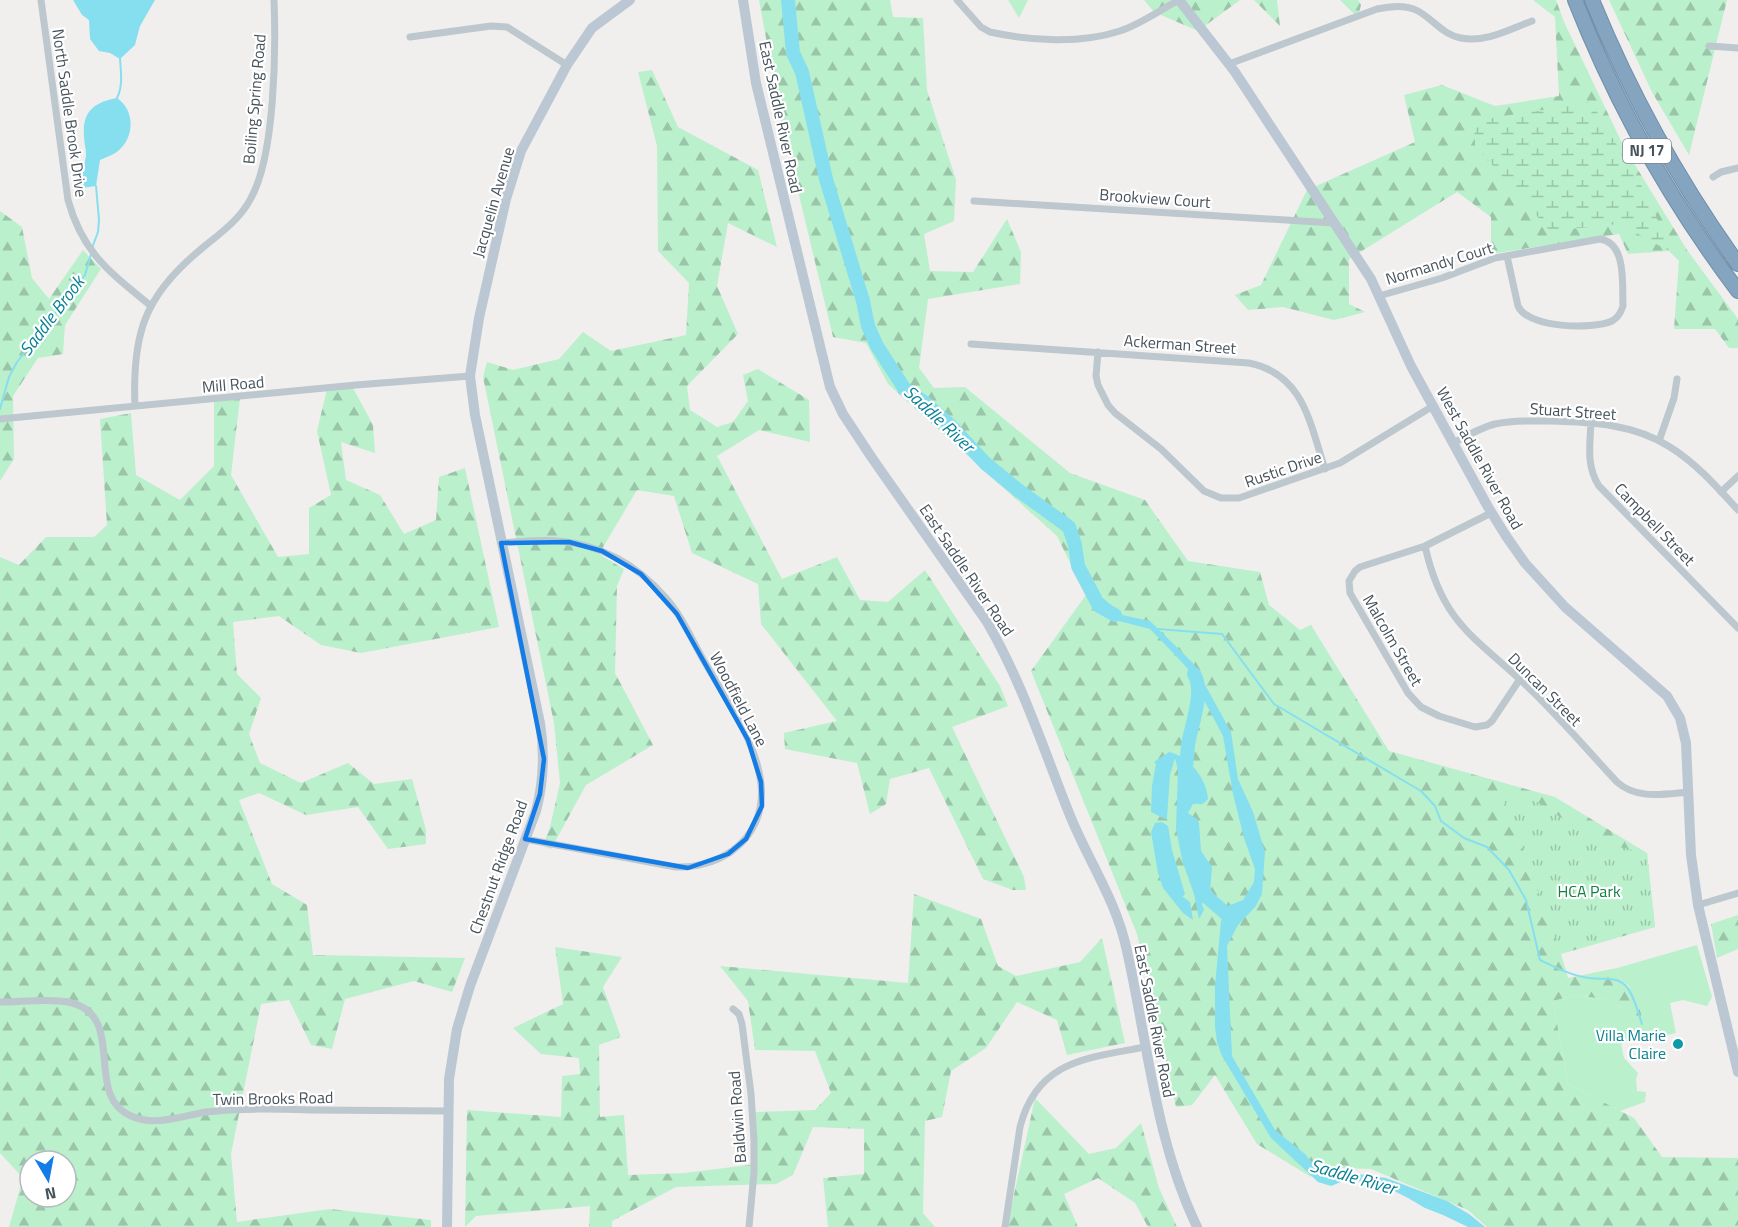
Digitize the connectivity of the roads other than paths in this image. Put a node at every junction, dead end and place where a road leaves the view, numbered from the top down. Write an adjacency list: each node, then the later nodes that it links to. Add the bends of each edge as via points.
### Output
1 (41, 0): 23 (street, North Saddle Brook Drive, via 73,217 96,258)
2 (274, 0): 23 (street, Boiling Spring Road, via 266,158 257,187 237,219 178,268)
3 (630, 0): 14 (street, Jacquelin Avenue, via 592,28)
4 (743, 0): 50 (street, East Saddle River Road, via 756,83 830,387 849,423 981,613 1013,669 1070,815 1114,907 1127,950)
5 (957, 0): 6 (street, via 990,32 1053,40 1122,31)
6 (1179, 0): 13 (street, West Saddle River Road)
7 (1575, 0): 21 (highway, NJ 17, via 1645,147 1692,226)
8 (1592, 0): 20 (highway, NJ 17, via 1653,129)
9 (1532, 21): 13 (street, via 1490,37 1469,39 1440,29 1418,11 1387,7)
10 (410, 38): 14 (street, via 507,27)
11 (1709, 46): 12 (street)
12 (1738, 48)
13 (1229, 64): 18 (street, West Saddle River Road)
14 (567, 65): 26 (street, Jacquelin Avenue, via 516,166 481,308)
15 (1738, 168): 16 (street)
16 (1713, 177)
17 (974, 201): 18 (street, Brookview Court)
18 (1334, 223): 22 (street, West Saddle River Road)
19 (1507, 256): 19 (street, Normandy Court, via 1606,240 1619,253 1623,306 1614,320 1599,324 1563,325 1533,320 1518,306); 22 (street, Normandy Court)
20 (1738, 264)
21 (1738, 291)
22 (1379, 296): 29 (street, West Saddle River Road)
23 (151, 306): 28 (street, Boiling Spring Road, via 135,352)
24 (971, 344): 25 (street, Ackerman Street)
25 (1098, 352): 34 (street, Ackerman Street, via 1249,363 1275,372 1292,386 1303,404); 34 (street, Rustic Drive, via 1098,385 1114,413 1212,496 1239,498)
26 (470, 376): 28 (street, Mill Road); 39 (street, Chestnut Ridge Road)
27 (1677, 379): 32 (street)
28 (135, 406): 30 (street, Mill Road)
29 (1433, 406): 33 (street, West Saddle River Road); 34 (street, Rustic Drive, via 1357,455)
30 (0, 419)
31 (1591, 422): 32 (street, Stuart Street, via 1618,426); 33 (street, Stuart Street, via 1507,422); 41 (street, Campbell Street, via 1589,460 1599,486)
32 (1659, 441): 36 (street, Stuart Street, via 1684,456)
33 (1453, 443): 38 (street, West Saddle River Road)
34 (1325, 469)
35 (1738, 476): 36 (street)
36 (1721, 492): 37 (street, Stuart Street)
37 (1738, 510)
38 (1491, 513): 40 (street, Malcolm Street); 43 (street, West Saddle River Road, via 1525,563 1564,607 1667,696 1684,731)
39 (501, 543): 44 (street, Chestnut Ridge Road, via 543,741 540,794); 44 (street, Woodfield Lane, via 545,539 586,546 617,558 654,585 677,614 742,728 761,782 762,806 746,839 728,854 703,865 676,867)
40 (1425, 546): 42 (street, Duncan Street, via 1440,594 1457,621); 42 (street, Malcolm Street, via 1360,567 1349,581 1350,593 1408,693 1430,712 1481,727 1492,721)
41 (1738, 628)
42 (1520, 679): 43 (street, Duncan Street, via 1627,790 1643,795)
43 (1689, 792): 46 (street, West Saddle River Road, via 1691,855)
44 (525, 839): 52 (street, Chestnut Ridge Road, via 464,1004 452,1054)
45 (1738, 893): 46 (street)
46 (1698, 905): 49 (street, West Saddle River Road)
47 (0, 1002): 52 (street, Twin Brooks Road, via 66,1002 82,1008 96,1021 103,1039 111,1099 123,1112 141,1120 163,1121 245,1109)
48 (734, 1009): 54 (street, Baldwin Road, via 742,1024 753,1117)
49 (1734, 1040): 51 (street, West Saddle River Road)
50 (1146, 1047): 55 (street, via 1068,1064 1034,1093 1020,1127); 56 (street, East Saddle River Road, via 1165,1141)
51 (1738, 1072)
52 (447, 1111): 53 (street, Chestnut Ridge Road)
53 (447, 1227)
54 (749, 1227)
55 (1005, 1227)
56 (1197, 1227)

